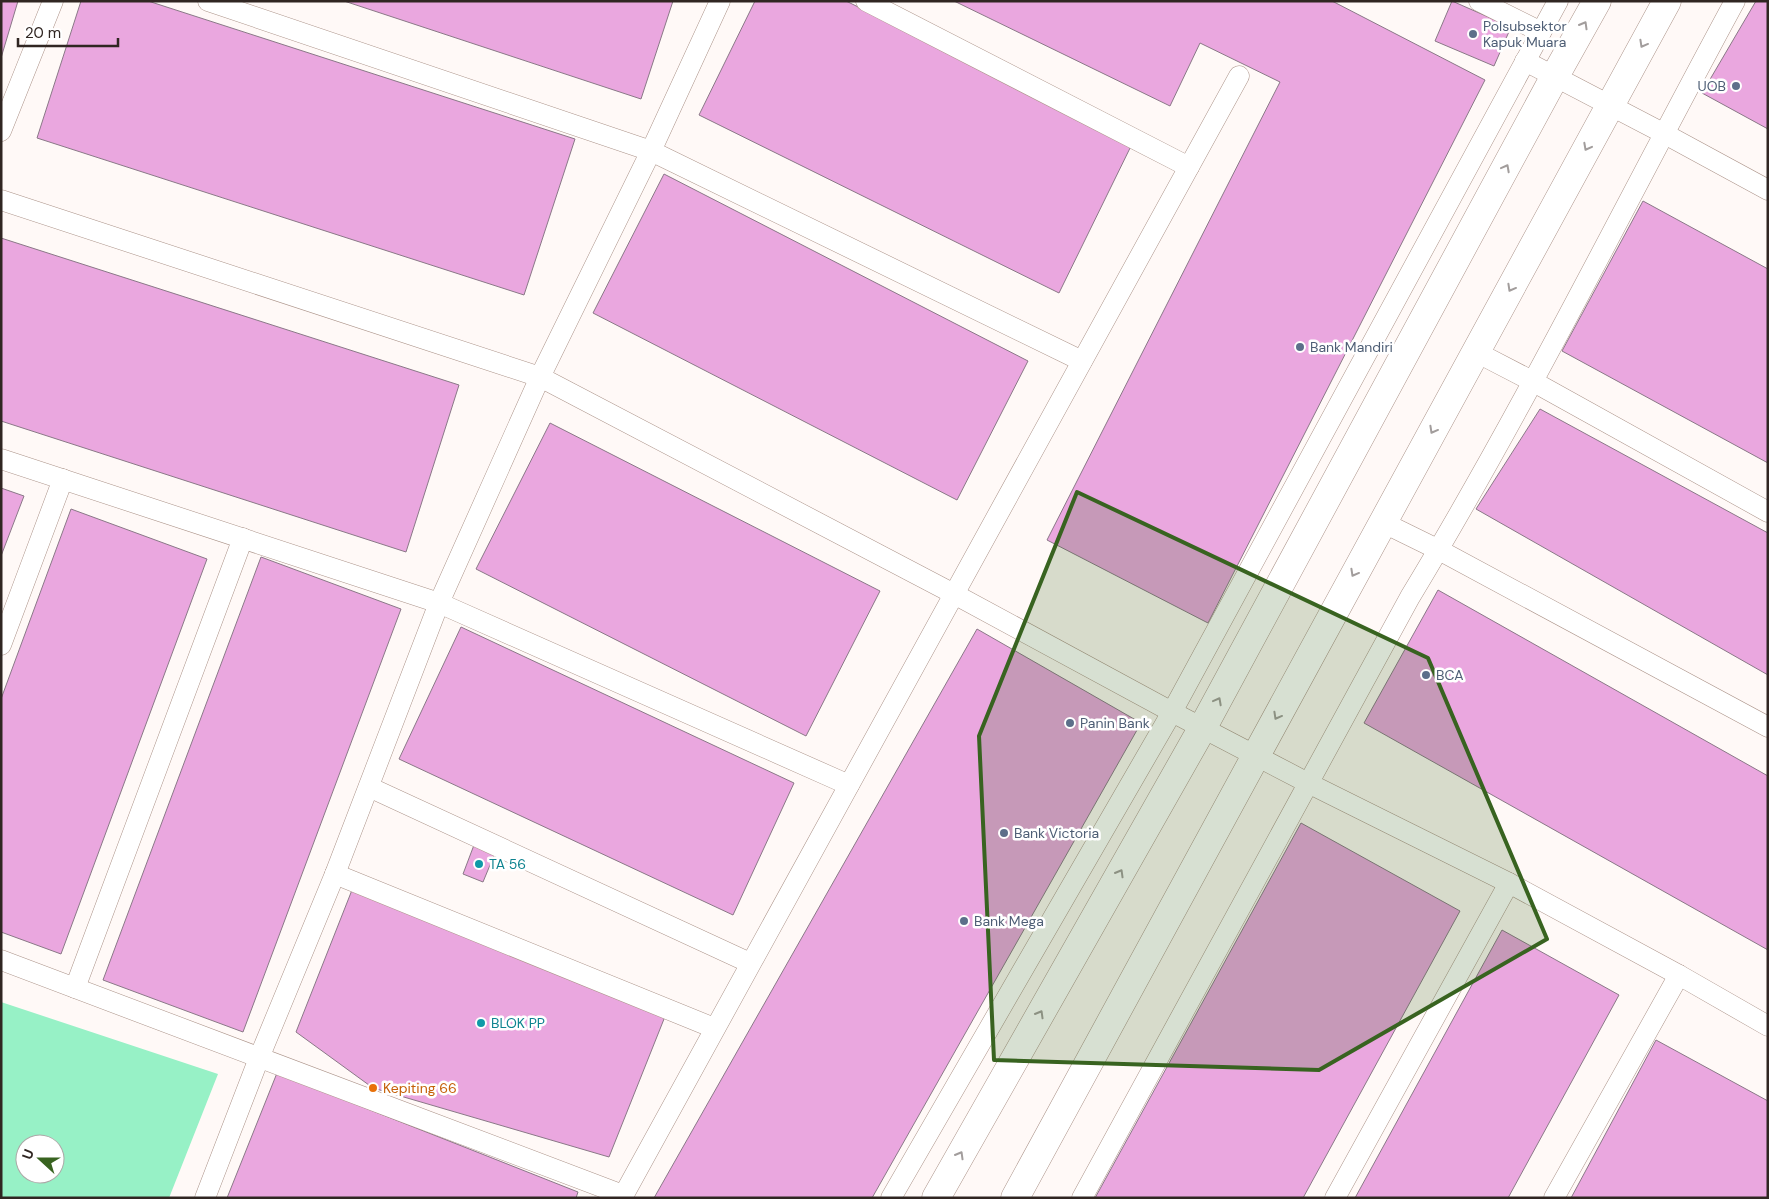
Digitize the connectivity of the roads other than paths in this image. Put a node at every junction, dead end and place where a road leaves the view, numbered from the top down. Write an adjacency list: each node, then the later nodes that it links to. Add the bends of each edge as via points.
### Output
1 (52, 1): 15 (lane)
2 (208, 1): 17 (lane)
3 (720, 1): 17 (lane)
4 (866, 1): 18 (lane)
5 (1479, 1): 10 (lane)
6 (1558, 1): 10 (lane)
7 (1597, 1): 13 (street, one-way to 7)
8 (1667, 1): 14 (street, one-way to 14)
9 (1735, 1): 16 (lane)
10 (1541, 32): 11 (lane)
11 (1525, 61): 13 (lane); 34 (lane)
12 (1239, 76): 18 (lane)
13 (1555, 76): 14 (lane); 35 (street, one-way to 13)
14 (1610, 104): 16 (lane); 21 (street, one-way to 21)
15 (1, 131)
16 (1663, 133): 19 (lane); 24 (lane)
17 (651, 152): 22 (lane); 23 (lane)
18 (1189, 167): 22 (lane)
19 (1768, 190)
20 (1, 200): 23 (lane)
21 (1476, 352): 24 (lane); 28 (street, one-way to 28)
22 (1082, 361): 31 (lane)
23 (540, 377): 31 (lane); 32 (lane)
24 (1532, 381): 27 (lane); 30 (lane)
25 (1, 459): 26 (lane)
26 (62, 479): 29 (lane); 33 (lane)
27 (1768, 512)
28 (1382, 522): 30 (lane); 37 (street, one-way to 37)
29 (243, 538): 32 (lane); 46 (lane)
30 (1439, 550): 36 (lane); 38 (lane)
31 (954, 594): 34 (lane); 39 (lane)
32 (439, 603): 39 (lane); 40 (lane)
33 (1, 645)
34 (1172, 712): 35 (lane); 52 (lane)
35 (1203, 727): 37 (lane); 53 (street, one-way to 35)
36 (1768, 727)
37 (1255, 755): 38 (lane); 54 (street)
38 (1308, 783): 42 (lane); 55 (lane)
39 (848, 785): 44 (lane)
40 (369, 787): 41 (lane); 44 (lane)
41 (335, 874): 48 (lane); 49 (lane)
42 (1509, 883): 45 (lane); 56 (lane)
43 (1, 960): 46 (lane)
44 (750, 963): 48 (lane)
45 (1679, 975): 47 (lane); 57 (lane)
46 (75, 988): 49 (lane)
47 (1768, 1026)
48 (714, 1028): 50 (lane)
49 (259, 1058): 50 (lane); 51 (lane)
50 (622, 1196)
51 (204, 1198)
52 (891, 1198)
53 (936, 1198)
54 (1015, 1198)
55 (1082, 1198)
56 (1335, 1198)
57 (1554, 1198)

